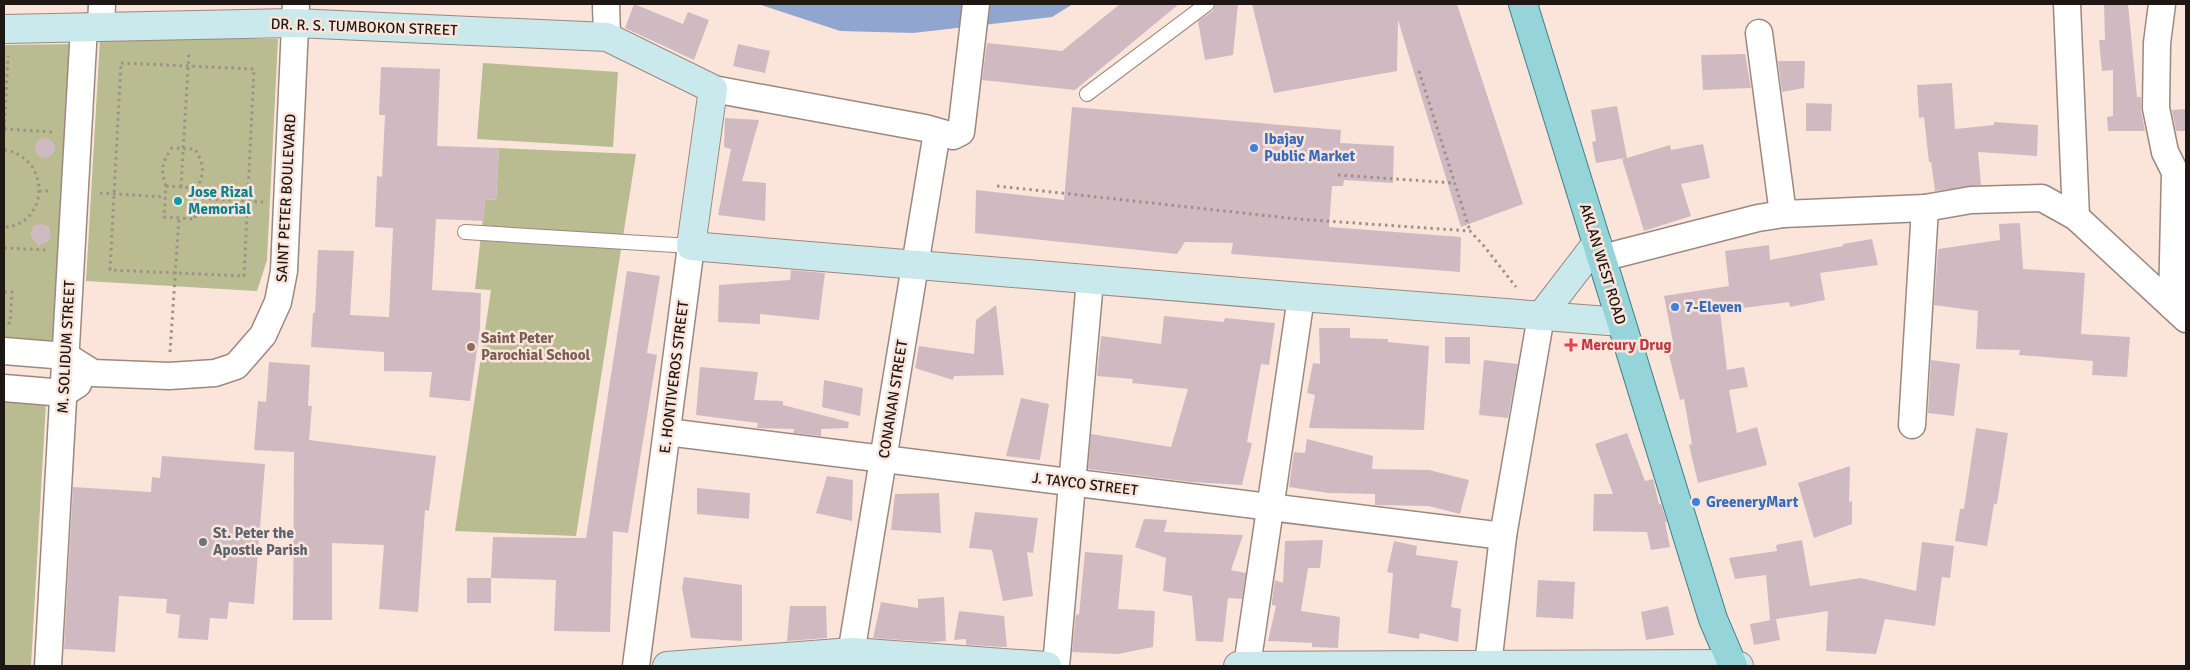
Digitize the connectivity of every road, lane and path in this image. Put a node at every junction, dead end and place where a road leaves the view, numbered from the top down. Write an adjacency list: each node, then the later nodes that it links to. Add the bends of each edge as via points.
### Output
1 (606, 4): 12 (street)
2 (976, 4): 19 (street, via 960,132 953,136)
3 (1207, 4): 16 (lane)
4 (1523, 4): 46 (main road, AKLAN WEST ROAD)
5 (2068, 4): 38 (street)
6 (2162, 4): 23 (street, via 2157,43 2156,108 2165,152)
7 (295, 13): 9 (street, DR. R. S. TUMBOKON STREET); 12 (street, DR. R. S. TUMBOKON STREET); 35 (street, SAINT PETER BOULEVARD)
8 (96, 20): 9 (street, DR. R. S. TUMBOKON STREET); 10 (street, DR. R. S. TUMBOKON STREET); 30 (street, M. SOLIDUM STREET)
9 (190, 25): 13 (path)
10 (6, 29): 17 (path)
11 (1759, 33): 37 (street)
12 (607, 37): 15 (street, DR. R. S. TUMBOKON STREET)
13 (188, 66): 21 (path); 31 (path, via 120,63); 34 (path, via 254,69)
14 (1419, 71): 25 (path)
15 (713, 89): 19 (street); 43 (street, E. HONTIVEROS STREET)
16 (1087, 94)
17 (4, 130): 18 (path); 20 (path)
18 (63, 132)
19 (940, 133): 47 (street, CONANAN STREET, via 936,138)
20 (4, 135)
21 (184, 148): 26 (path, via 172,148 163,162 162,175); 28 (path); 29 (path, via 195,149 202,160 204,174)
22 (4, 150): 40 (path, via 22,156 32,165 40,190 30,214 21,222)
23 (2181, 170): 52 (street)
24 (1338, 175): 25 (path)
25 (1454, 183): 41 (path)
26 (166, 186): 28 (path); 32 (path)
27 (997, 186): 41 (path, via 1297,219)
28 (182, 187): 29 (path)
29 (197, 188): 33 (path)
30 (75, 192): 31 (path); 57 (street, M. SOLIDUM STREET)
31 (114, 194): 32 (path); 48 (path, via 110,270)
32 (165, 197): 39 (path, via 164,217)
33 (196, 198): 34 (path); 39 (path, via 195,219)
34 (248, 201): 35 (path); 48 (path, via 244,276)
35 (287, 203): 59 (street, SAINT PETER BOULEVARD, via 284,271 278,302 263,335 236,366 206,374)
36 (1925, 208): 37 (street); 38 (street, via 1971,200 2042,198); 62 (street)
37 (1783, 214): 46 (street)
38 (2076, 217): 52 (street)
39 (179, 218): 48 (path)
40 (4, 227)
41 (1470, 231): 53 (path)
42 (465, 232): 43 (lane)
43 (691, 246): 47 (street); 63 (street, E. HONTIVEROS STREET)
44 (4, 248): 45 (path)
45 (48, 250)
46 (1599, 251): 53 (street); 54 (main road, AKLAN WEST ROAD)
47 (914, 264): 49 (street); 64 (street, CONANAN STREET)
48 (176, 273): 59 (path)
49 (1090, 280): 51 (street); 65 (street)
50 (4, 292): 55 (path, via 12,292 10,323)
51 (1300, 297): 53 (street); 66 (street)
52 (2179, 313)
53 (1540, 316): 54 (street); 67 (street)
54 (1621, 322): 77 (main road, AKLAN WEST ROAD, via 1713,619)
55 (4, 323)
56 (4, 351): 57 (street, SAINT PETER BOULEVARD)
57 (66, 356): 58 (street, SAINT PETER BOULEVARD); 61 (street, M. SOLIDUM STREET)
58 (93, 373): 59 (street, SAINT PETER BOULEVARD); 61 (street)
59 (169, 376)
60 (4, 388): 61 (street)
61 (64, 393): 70 (street, M. SOLIDUM STREET)
62 (1912, 425)
63 (667, 432): 64 (street, J. TAYCO STREET); 71 (street, E. HONTIVEROS STREET)
64 (883, 460): 65 (street, J. TAYCO STREET); 68 (street, CONANAN STREET)
65 (1072, 482): 66 (street, J. TAYCO STREET); 74 (street)
66 (1270, 507): 67 (street, J. TAYCO STREET); 76 (street)
67 (1503, 536): 69 (street)
68 (851, 659): 72 (street); 73 (street)
69 (1488, 665): 76 (street); 77 (street)
70 (48, 666)
71 (636, 666)
72 (667, 666)
73 (1047, 666)
74 (1056, 666)
75 (1238, 666): 76 (street)
76 (1247, 666)
77 (1735, 666)

